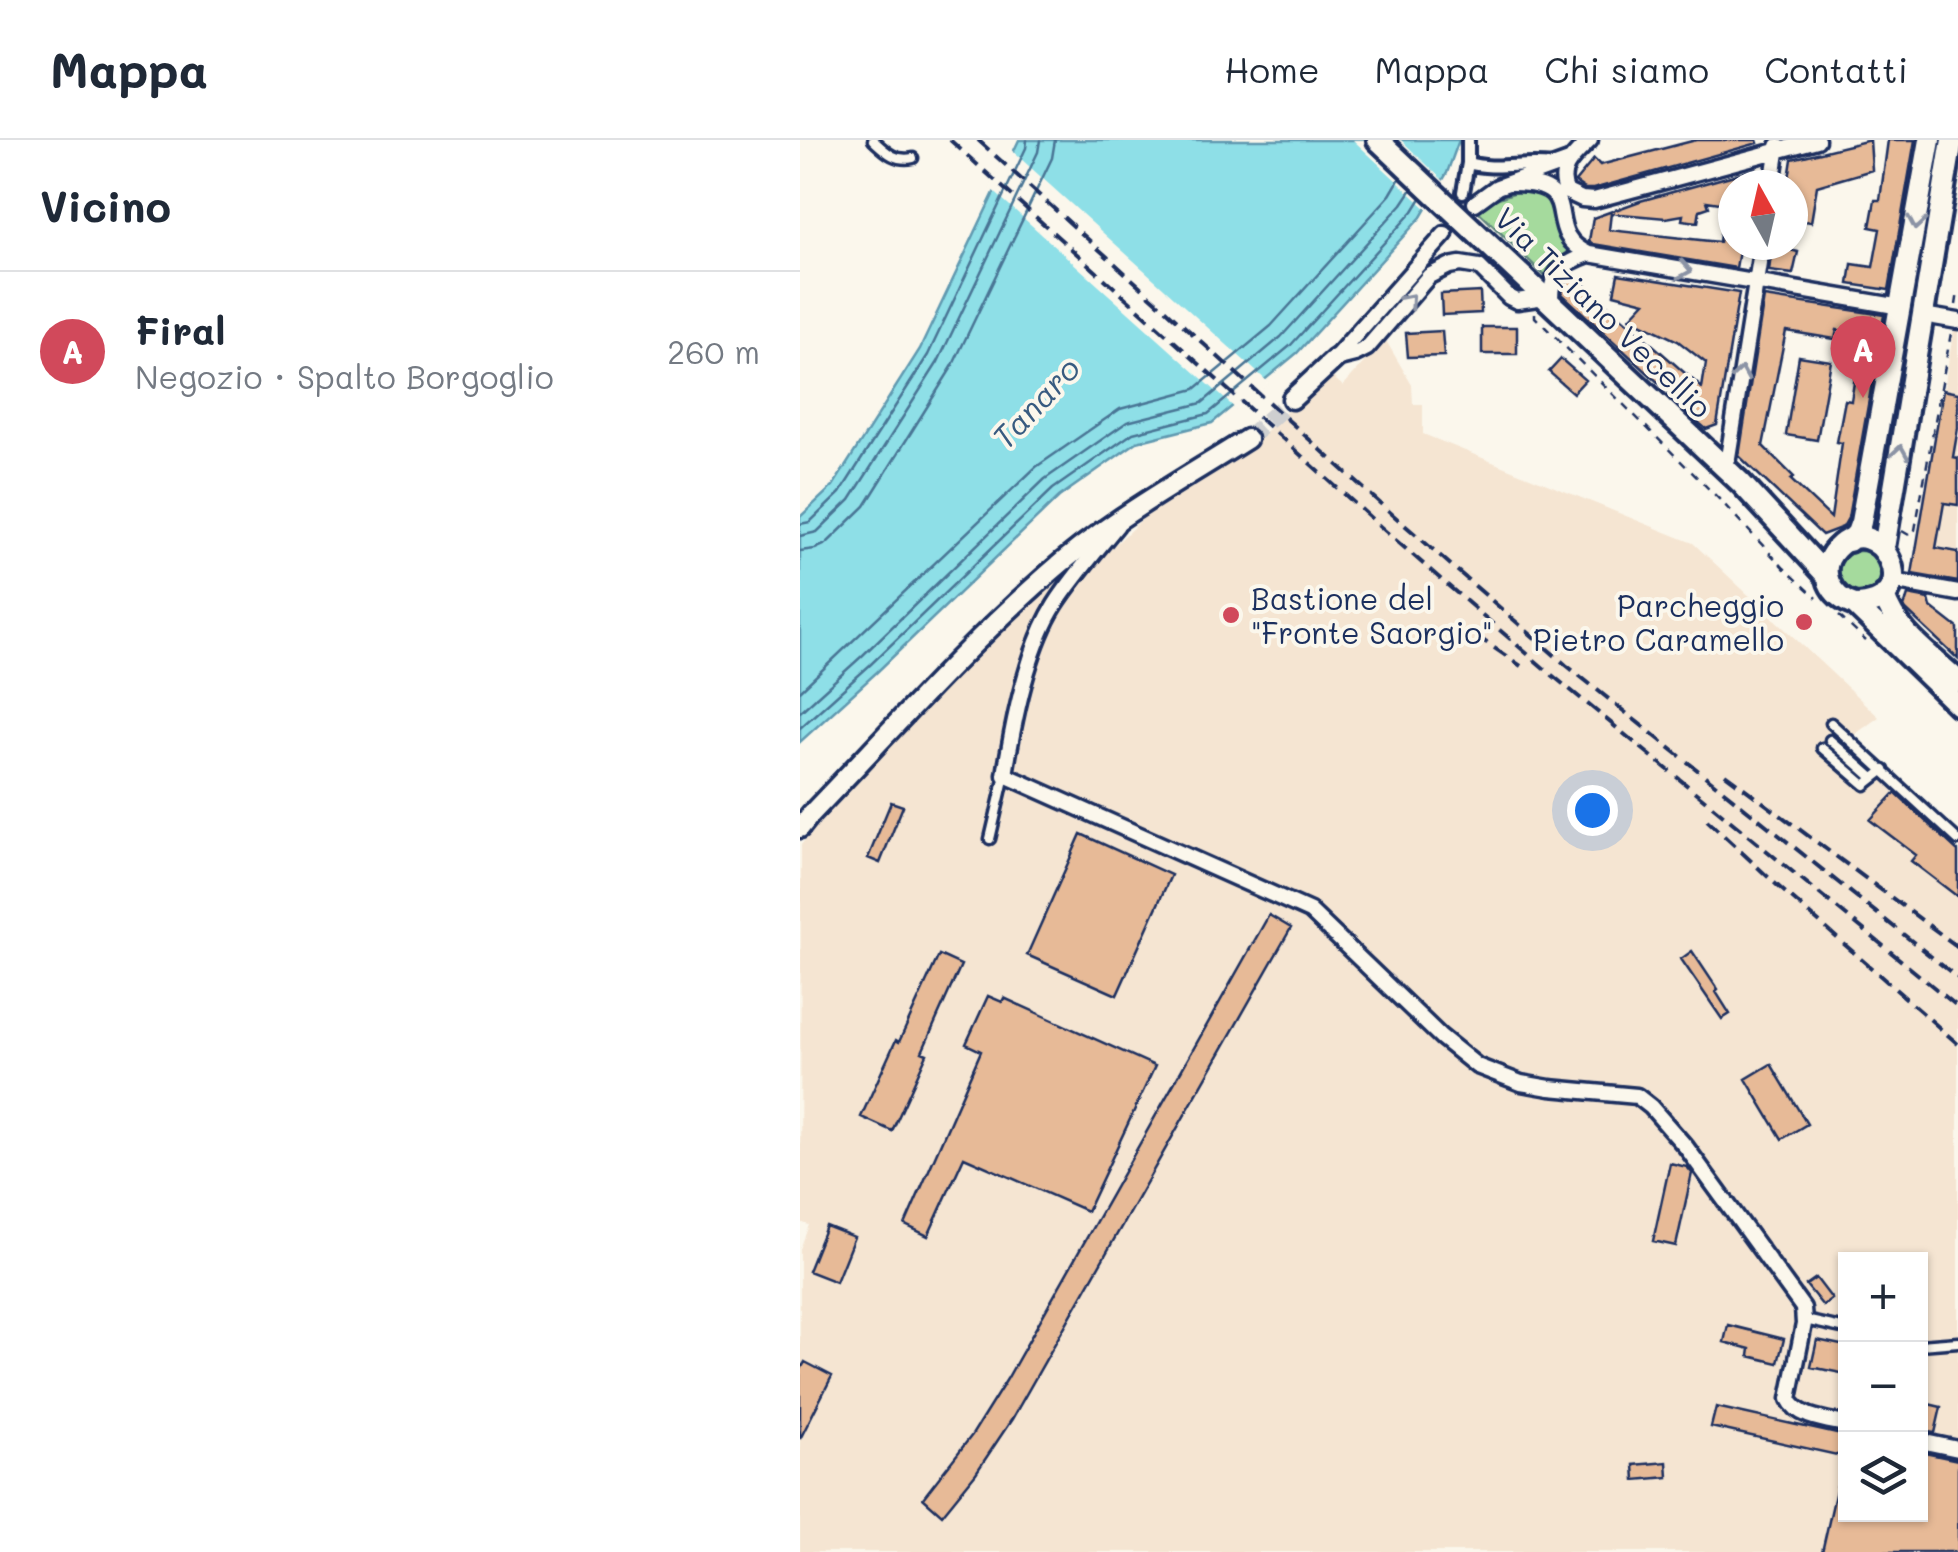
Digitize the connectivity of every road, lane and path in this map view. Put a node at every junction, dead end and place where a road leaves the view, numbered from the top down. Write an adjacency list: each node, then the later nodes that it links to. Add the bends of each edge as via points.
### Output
1 (873, 140): 9 (lane, via 892,156)
2 (1378, 140): 22 (main road, Via Tiziano Vecellio)
3 (1468, 140): 10 (street)
4 (1590, 140): 11 (street)
5 (1817, 140): 8 (street)
6 (1930, 140): 23 (main road, one-way to 23)
7 (1952, 140): 24 (main road)
8 (1779, 145): 11 (street, via 1594,200 1572,196 1563,186); 12 (street)
9 (913, 158)
10 (1468, 164): 11 (street); 14 (street)
11 (1564, 164): 13 (street)
12 (1775, 170)
13 (1513, 182): 15 (street); 17 (street, via 1549,188 1567,236)
14 (1462, 192)
15 (1475, 203)
16 (1445, 234): 26 (street)
17 (1589, 254): 19 (street, one-way to 19); 22 (street, via 1556,272)
18 (1760, 260): 19 (street)
19 (1756, 282): 23 (street); 29 (street, one-way to 19)
20 (1947, 292): 21 (path)
21 (1958, 292): 25 (path)
22 (1543, 300): 26 (street, one-way to 22, via 1367,348 1429,276 1449,266 1480,268 1517,301); 29 (main road, Via Tiziano Vecellio); 38 (path, via 1535,316)
23 (1901, 307): 33 (main road, via 1860,528)
24 (1922, 315): 25 (street); 34 (main road, one-way to 24)
25 (1956, 319): 31 (path, via 1915,530)
26 (1335, 359): 27 (street)
27 (1292, 398)
28 (1248, 439): 30 (street)
29 (1726, 470): 32 (main road, Via Tiziano Vecellio)
30 (1124, 517): 48 (street, via 1056,603 1036,640); 50 (street, via 1048,574 976,643)
31 (1900, 530)
32 (1786, 531): 33 (main road, via 1815,551); 35 (main road, Via Tiziano Vecellio)
33 (1843, 544): 34 (main road, via 1868,540); 35 (main road, via 1831,556)
34 (1884, 548): 36 (main road, via 1893,564)
35 (1827, 576): 39 (main road, via 1833,592)
36 (1888, 588): 37 (street); 39 (main road, via 1876,602); 42 (main road, via 1898,626)
37 (1958, 593)
38 (1816, 597)
39 (1855, 605): 43 (main road)
40 (1829, 608): 41 (path)
41 (1868, 642)
42 (1958, 681)
43 (1958, 705)
44 (1832, 724): 47 (lane)
45 (1830, 740): 49 (lane)
46 (1822, 748): 49 (lane, via 1865,785)
47 (1884, 770): 49 (lane); 52 (lane)
48 (1005, 775): 51 (lane); 53 (street, via 1310,911 1476,1066 1542,1087 1636,1096 1647,1103 1800,1301)
49 (1873, 778)
50 (800, 828)
51 (990, 839)
52 (1958, 840)
53 (1805, 1320): 54 (lane); 57 (street, via 1790,1403)
54 (1838, 1327)
55 (1958, 1342): 56 (lane)
56 (1928, 1344)
57 (1838, 1422)
58 (1928, 1442): 59 (street)
59 (1958, 1449)

